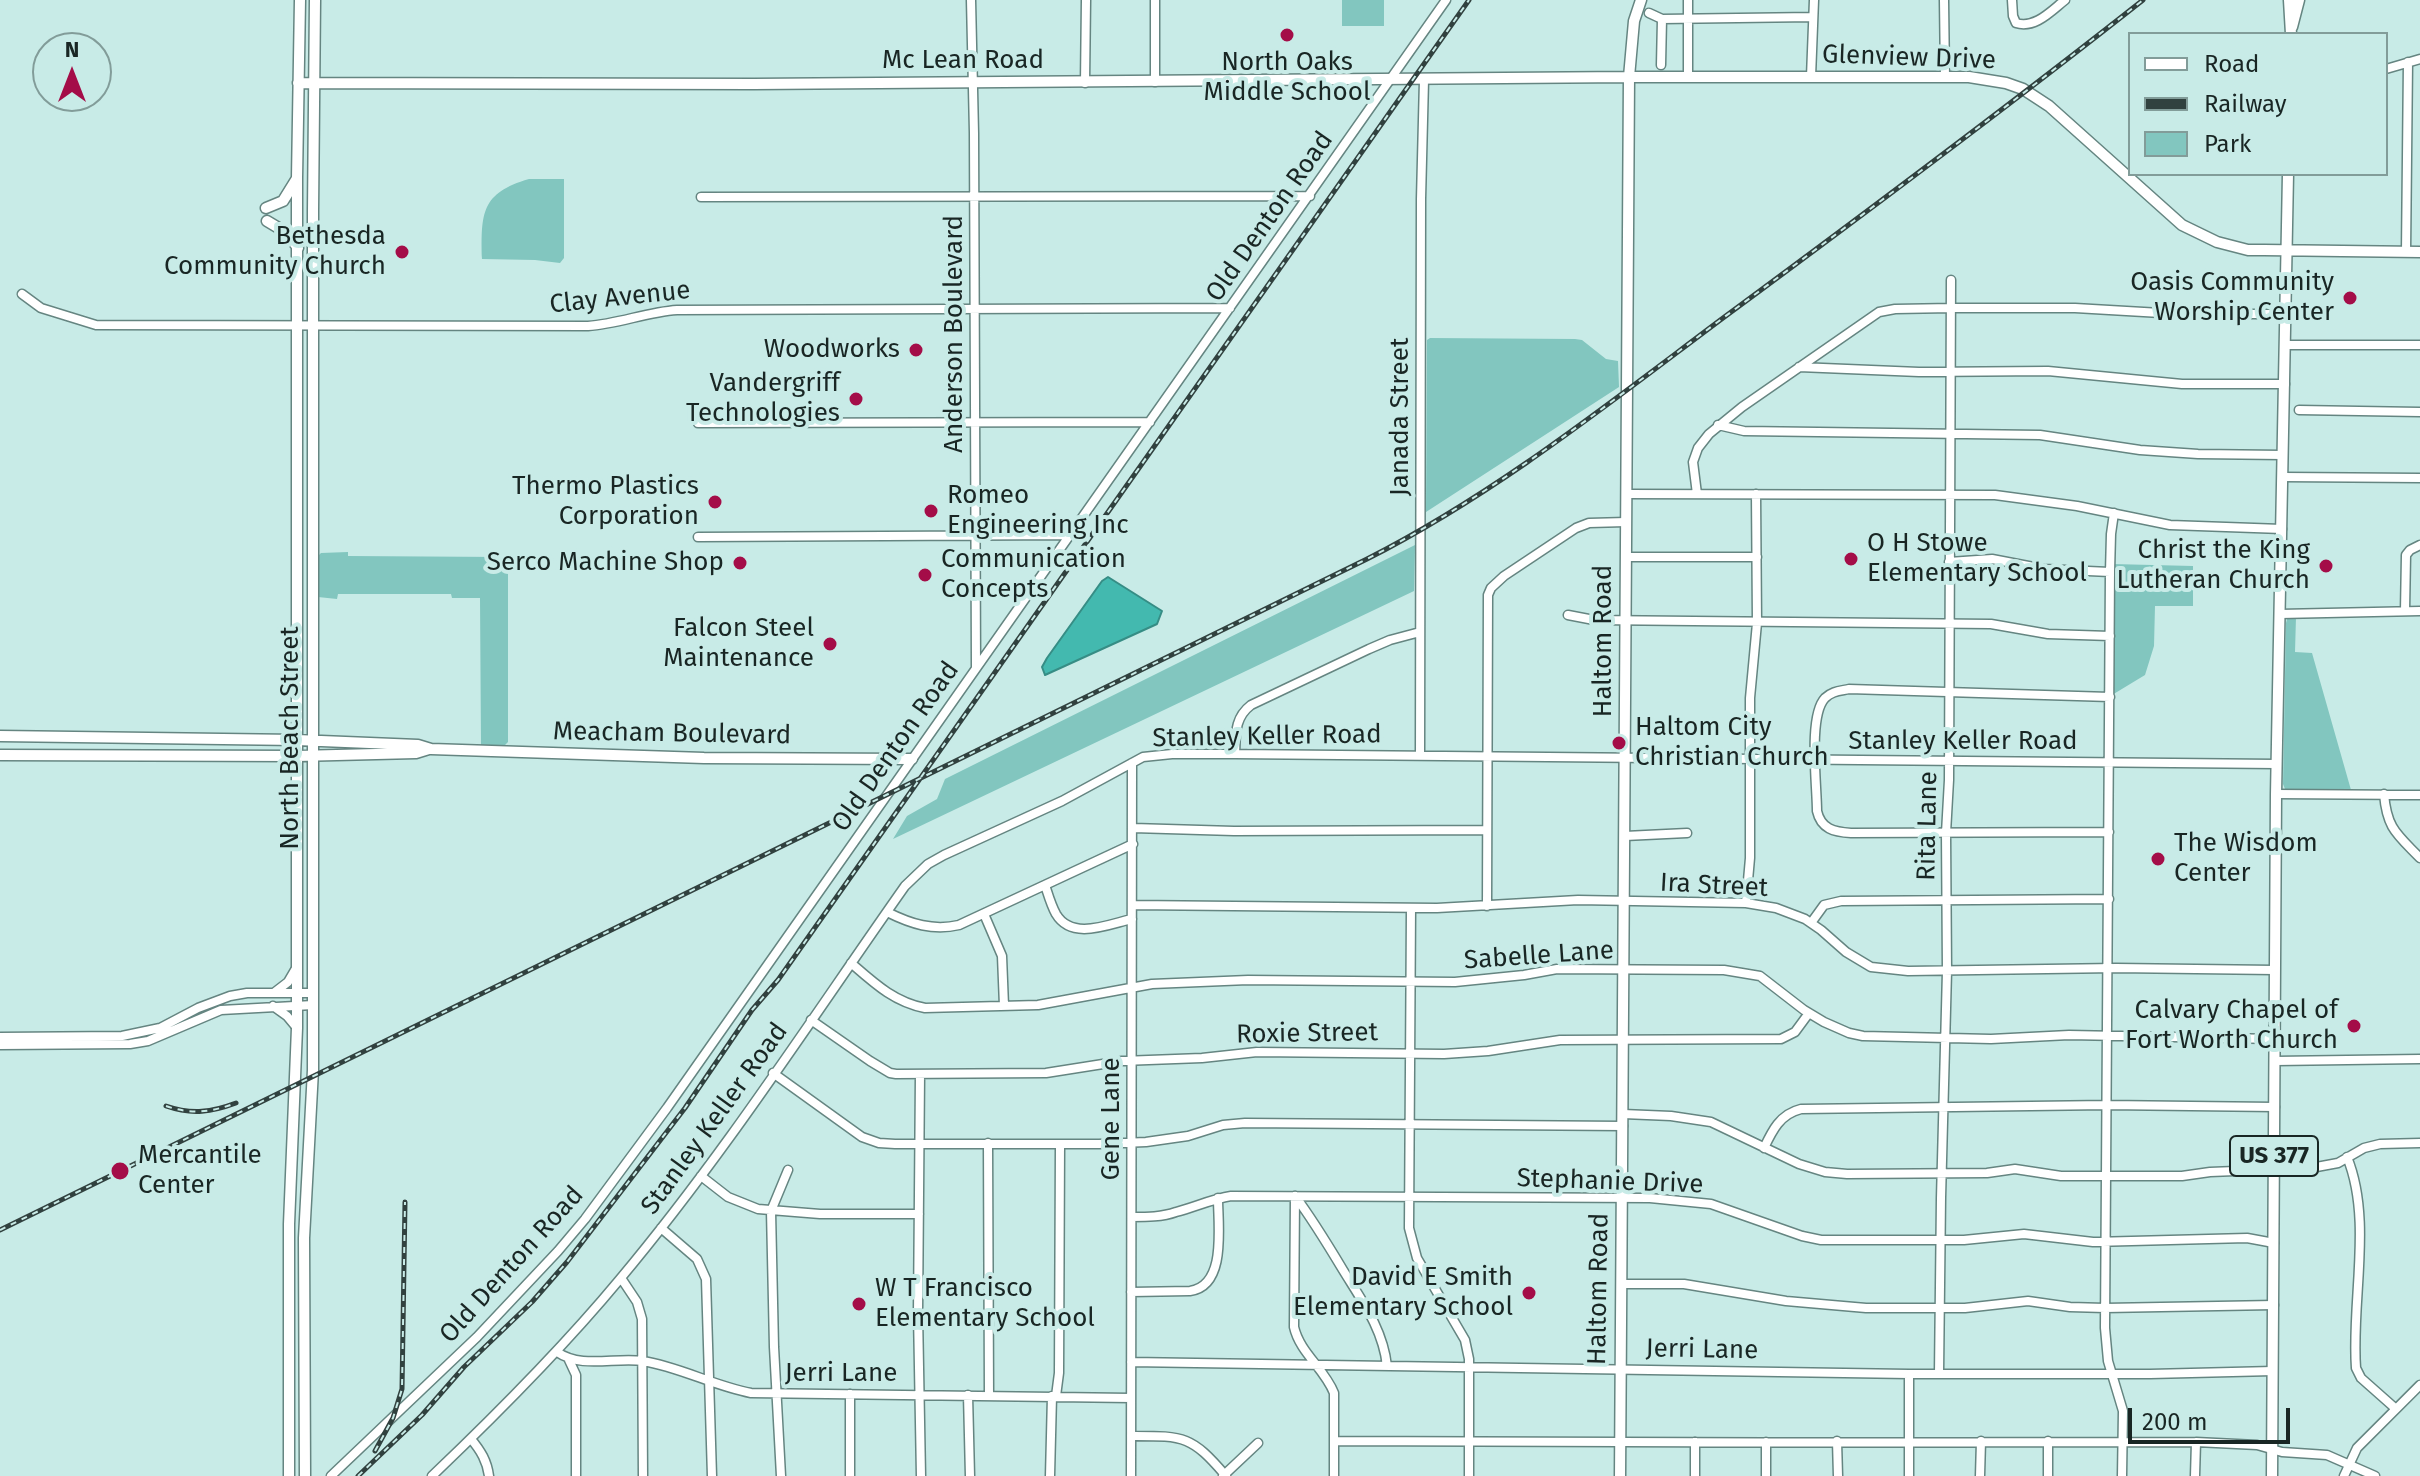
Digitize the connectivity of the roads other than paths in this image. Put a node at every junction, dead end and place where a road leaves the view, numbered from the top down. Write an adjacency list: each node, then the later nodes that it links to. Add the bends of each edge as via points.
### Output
1 (300, 0): 32 (main road, North Beach Street)
2 (315, 0): 33 (main road, North Beach Street)
3 (971, 0): 30 (street, Anderson Boulevard)
4 (1086, 0): 34 (street)
5 (1155, 0): 31 (street)
6 (1446, 0): 28 (street, Old Denton Road)
7 (1641, 0): 24 (main road, Haltom Road)
8 (1688, 0): 18 (street)
9 (1814, 0): 16 (street)
10 (1944, 0): 27 (street)
11 (2012, 0): 12 (street, via 2016,23 2024,26)
12 (2065, 0)
13 (2289, 0): 19 (main road)
14 (2299, 0): 19 (main road)
15 (1649, 13): 17 (street)
16 (1813, 17): 18 (street); 26 (street)
17 (1662, 19): 18 (street); 22 (street)
18 (1688, 19): 25 (street)
19 (2291, 31)
20 (2420, 59): 21 (street)
21 (2408, 62): 23 (street); 44 (street)
22 (1661, 65)
23 (2388, 68)
24 (1629, 77): 25 (main road, Glenview Drive); 29 (main road, Mc Lean Road); 69 (main road, Haltom Road)
25 (1688, 77): 26 (main road, Glenview Drive)
26 (1811, 77): 27 (main road, Glenview Drive)
27 (1945, 77): 43 (main road, Glenview Drive, via 1987,79 2027,92 2198,234 2248,250)
28 (1392, 79): 29 (main road, Mc Lean Road); 31 (main road, Mc Lean Road); 38 (street, Old Denton Road)
29 (1424, 80): 93 (street, Janada Street)
30 (973, 81): 33 (main road, Mc Lean Road); 34 (main road, Mc Lean Road); 37 (street, Anderson Boulevard)
31 (1155, 82): 34 (main road, Mc Lean Road)
32 (298, 83): 33 (main road, Mc Lean Road); 36 (main road, North Beach Street)
33 (315, 83): 53 (main road, North Beach Street)
34 (1085, 83)
35 (2288, 176): 43 (main road, US 377)
36 (297, 178): 40 (main road, North Beach Street); 40 (main road, via 283,201 266,208)
37 (974, 196): 38 (street); 39 (street); 50 (street, Anderson Boulevard)
38 (1310, 196): 48 (street, Old Denton Road)
39 (701, 197)
40 (297, 208): 41 (main road, North Beach Street)
41 (297, 222): 42 (main road, North Beach Street); 42 (main road, via 267,221 287,233)
42 (298, 248): 52 (main road, North Beach Street)
43 (2287, 251): 44 (main road, Glenview Drive); 51 (main road, US 377)
44 (2406, 252): 45 (main road, Glenview Drive)
45 (2420, 252)
46 (1951, 280): 49 (street, Rita Lane)
47 (22, 294): 52 (street, Clay Avenue, via 41,308 96,325)
48 (1230, 308): 50 (street, Clay Avenue); 62 (street, Old Denton Road)
49 (1952, 308): 51 (street); 56 (street, via 1879,312); 57 (street, Rita Lane)
50 (974, 309): 53 (street, Clay Avenue, via 677,310 588,326); 61 (street, Anderson Boulevard)
51 (2286, 314): 54 (main road, US 377)
52 (297, 325): 53 (street, Clay Avenue); 84 (main road, North Beach Street)
53 (314, 326): 85 (main road, North Beach Street)
54 (2285, 345): 55 (street); 58 (main road, US 377)
55 (2420, 345)
56 (1798, 367): 57 (street); 64 (street)
57 (1951, 372): 58 (street, via 2048,371 2182,384); 65 (street, Rita Lane)
58 (2285, 384): 66 (main road, US 377)
59 (2299, 410): 60 (street)
60 (2420, 412)
61 (975, 422): 62 (street); 63 (street); 76 (street, Anderson Boulevard)
62 (1150, 422): 77 (street, Old Denton Road)
63 (698, 423)
64 (1718, 425): 65 (street, via 1744,431); 70 (street, via 1695,455)
65 (1951, 433): 66 (street, via 2040,435 2198,454); 72 (street, Rita Lane)
66 (2283, 455): 67 (main road, US 377)
67 (2283, 477): 68 (street); 75 (main road, US 377)
68 (2420, 478)
69 (1626, 494): 70 (street); 74 (main road, Haltom Road)
70 (1697, 494): 71 (street)
71 (1756, 494): 72 (street); 81 (street)
72 (1950, 495): 73 (street, via 2018,497); 82 (street, Rita Lane)
73 (2114, 513): 75 (street, via 2170,525); 83 (street)
74 (1626, 522): 80 (main road, Haltom Road); 110 (street, via 1576,528 1491,588)
75 (2282, 529): 88 (main road, US 377)
76 (975, 535): 77 (street); 78 (street); 95 (street, Anderson Boulevard)
77 (1070, 535): 95 (street, Old Denton Road)
78 (698, 537)
79 (2420, 545): 86 (street, via 2406,555)
80 (1626, 557): 81 (street); 90 (main road, Haltom Road)
81 (1757, 557): 91 (street)
82 (1949, 562): 83 (street, via 1992,559 2044,569); 92 (street, Rita Lane)
83 (2110, 572): 94 (street)
84 (298, 603): 85 (main road); 98 (main road, North Beach Street)
85 (313, 603): 102 (main road, North Beach Street)
86 (2405, 611): 87 (street); 88 (street)
87 (2420, 611)
88 (2280, 614): 118 (main road, US 377)
89 (1568, 615): 90 (street)
90 (1626, 620): 91 (street); 112 (main road, Haltom Road)
91 (1757, 623): 92 (street); 113 (street)
92 (1949, 624): 94 (street); 96 (street, Rita Lane)
93 (1420, 632): 104 (street, via 1379,644 1251,705 1238,721); 109 (street, Janada Street)
94 (2110, 636): 97 (street)
95 (976, 668): 111 (street, Old Denton Road)
96 (1949, 691): 97 (street); 114 (street, via 1833,692 1817,718); 115 (street, Rita Lane)
97 (2110, 697): 117 (street)
98 (297, 706): 100 (main road, via 285,730); 101 (main road, North Beach Street)
99 (0, 736): 100 (main road, Meacham Boulevard)
100 (269, 739): 101 (main road, Meacham Boulevard)
101 (297, 740): 102 (main road, Meacham Boulevard); 107 (main road, North Beach Street)
102 (314, 740): 103 (main road, Meacham Boulevard); 108 (main road, North Beach Street)
103 (431, 749): 108 (main road, Meacham Boulevard); 111 (main road, Meacham Boulevard)
104 (1235, 754): 109 (street, Stanley Keller Road); 116 (street, Stanley Keller Road, via 1158,754)
105 (0, 755): 106 (main road, Meacham Boulevard)
106 (269, 756): 107 (main road, Meacham Boulevard); 119 (main road, via 287,764)
107 (297, 756): 108 (main road, Meacham Boulevard); 119 (main road, North Beach Street)
108 (315, 756): 131 (main road, North Beach Street)
109 (1420, 756): 110 (street, Stanley Keller Road)
110 (1487, 756): 112 (street, Stanley Keller Road); 124 (street)
111 (912, 759): 256 (street, Old Denton Road, via 585,1219 477,1337)
112 (1626, 759): 113 (street, Stanley Keller Road); 128 (main road, Haltom Road)
113 (1750, 760): 114 (street, Stanley Keller Road); 137 (street)
114 (1817, 761): 115 (street, Stanley Keller Road); 127 (street, via 1817,811 1831,830)
115 (1949, 762): 117 (street, Stanley Keller Road); 127 (street, Rita Lane)
116 (1132, 763): 123 (street, Gene Lane); 141 (street, Stanley Keller Road, via 928,864)
117 (2110, 763): 118 (street, Stanley Keller Road); 125 (street)
118 (2277, 764): 120 (main road, US 377)
119 (297, 781): 132 (main road, North Beach Street)
120 (2276, 794): 121 (street); 151 (main road, US 377)
121 (2384, 794): 122 (street); 130 (street, via 2390,826)
122 (2420, 795)
123 (1133, 828): 124 (street); 129 (street, Gene Lane)
124 (1487, 830): 139 (street)
125 (2109, 832): 127 (street); 134 (street)
126 (1687, 833): 128 (street)
127 (1946, 833): 135 (street, Rita Lane)
128 (1625, 836): 136 (main road, Haltom Road)
129 (1133, 844): 133 (street); 138 (street, Gene Lane)
130 (2420, 858)
131 (314, 874): 132 (main road); 144 (main road, North Beach Street)
132 (297, 875): 143 (main road, North Beach Street)
133 (1045, 885): 142 (street); 145 (street, via 1059,919 1072,927)
134 (2109, 899): 135 (street); 149 (street)
135 (1947, 900): 146 (street, via 1829,903); 152 (street, Rita Lane)
136 (1624, 901): 137 (street, Ira Street); 139 (street, Ira Street); 150 (main road, Haltom Road)
137 (1746, 903): 146 (street, Ira Street, via 1776,908)
138 (1132, 905): 140 (street, Ira Street); 145 (street, Gene Lane)
139 (1487, 906): 140 (street, Ira Street)
140 (1411, 908): 153 (street)
141 (887, 912): 142 (street, via 935,928); 147 (street, Stanley Keller Road)
142 (984, 914): 161 (street, via 1002,956)
143 (297, 917): 144 (main road); 148 (main road, North Beach Street)
144 (314, 917): 157 (main road, North Beach Street)
145 (1132, 919): 154 (street, Gene Lane)
146 (1811, 923): 152 (street, Ira Street, via 1871,967)
147 (851, 963): 161 (street, Sabelle Lane, via 909,1005); 163 (street, Stanley Keller Road)
148 (297, 966): 155 (street); 156 (main road, North Beach Street)
149 (2108, 968): 151 (street, Ira Street); 152 (street, Ira Street); 165 (street)
150 (1623, 969): 153 (street, Sabelle Lane, via 1557,969 1469,981); 162 (street, Sabelle Lane, via 1752,973); 167 (main road, Haltom Road)
151 (2275, 970): 169 (main road, US 377)
152 (1947, 971): 168 (street, Rita Lane)
153 (1410, 982): 154 (street, Sabelle Lane, via 1248,980); 171 (street)
154 (1132, 986): 161 (street, Sabelle Lane, via 1048,1004); 173 (street, Gene Lane)
155 (274, 992): 156 (street); 166 (street, via 230,996 160,1028 122,1036)
156 (297, 993): 157 (street); 158 (main road, North Beach Street)
157 (313, 993): 159 (main road, North Beach Street)
158 (297, 1005): 159 (street); 160 (street); 164 (main road, North Beach Street)
159 (313, 1005): 203 (main road, North Beach Street)
160 (273, 1006): 164 (street); 170 (street, via 221,1010 130,1044)
161 (1004, 1006)
162 (1809, 1013): 167 (street, Roxie Street, via 1795,1032 1781,1039); 168 (street, Sabelle Lane, via 1863,1036)
163 (811, 1020): 175 (street, Stanley Keller Road); 176 (street, Roxie Street, via 890,1073)
164 (297, 1028): 202 (main road, North Beach Street)
165 (2108, 1036): 168 (street, Sabelle Lane); 169 (street, Sabelle Lane); 177 (street)
166 (0, 1037)
167 (1623, 1038): 171 (street, Roxie Street); 180 (main road, Haltom Road)
168 (1946, 1039): 179 (street, Rita Lane)
169 (2275, 1039): 174 (main road, US 377)
170 (0, 1045)
171 (1410, 1053): 173 (street, Roxie Street, via 1257,1052); 181 (street)
172 (2420, 1059): 174 (street)
173 (1132, 1061): 176 (street, Roxie Street, via 1046,1073); 184 (street, Gene Lane)
174 (2275, 1061): 178 (main road, US 377)
175 (773, 1073): 186 (street, via 862,1137); 193 (street, Stanley Keller Road)
176 (920, 1074): 186 (street)
177 (2107, 1105): 178 (street); 179 (street); 194 (street)
178 (2275, 1107): 191 (main road, US 377)
179 (1944, 1108): 188 (street, via 1792,1111); 192 (street, Rita Lane)
180 (1623, 1114): 182 (main road, Haltom Road); 188 (street, via 1702,1120)
181 (1410, 1124): 182 (street); 184 (street, via 1245,1123); 196 (street)
182 (1623, 1126): 198 (main road, Haltom Road)
183 (988, 1143): 186 (street); 187 (street); 234 (street)
184 (1132, 1143): 187 (street); 201 (street, Gene Lane)
185 (2420, 1143): 189 (street, via 2380,1144)
186 (919, 1144): 200 (street)
187 (1060, 1144): 235 (street, via 1059,1373)
188 (1764, 1148): 192 (street, via 1825,1172)
189 (2347, 1157): 191 (street, via 2311,1168); 237 (street, via 2359,1204 2356,1368)
190 (788, 1170): 199 (street)
191 (2274, 1170): 194 (street); 207 (main road, US 377)
192 (1941, 1175): 194 (street, via 2015,1169); 205 (street, Rita Lane)
193 (701, 1176): 199 (street, via 738,1203); 204 (street, Stanley Keller Road)
194 (2106, 1176): 206 (street)
195 (1295, 1196): 196 (street, Stephanie Drive); 197 (street, Stephanie Drive); 220 (street, via 1294,1327 1300,1344); 221 (street, via 1375,1323)
196 (1408, 1197): 198 (street, Stephanie Drive); 222 (street, via 1414,1249 1465,1340)
197 (1218, 1198): 201 (street, Stephanie Drive, via 1177,1212); 210 (street, via 1218,1256 1208,1284 1190,1291)
198 (1622, 1198): 205 (street, Stephanie Drive, via 1711,1204 1821,1240); 209 (main road, Haltom Road)
199 (771, 1211): 200 (street); 230 (street)
200 (919, 1214): 232 (street)
201 (1132, 1217): 210 (street, Gene Lane)
202 (289, 1224): 203 (main road); 214 (main road, North Beach Street)
203 (304, 1224): 215 (main road, North Beach Street)
204 (661, 1228): 208 (street, Stanley Keller Road); 228 (street, via 697,1259 706,1279)
205 (1941, 1240): 206 (street, Stephanie Drive, via 2024,1234); 212 (street, Rita Lane)
206 (2106, 1241): 207 (street, Stephanie Drive, via 2247,1238); 213 (street)
207 (2274, 1243): 211 (main road, US 377)
208 (621, 1278): 216 (street, Stanley Keller Road); 218 (street, via 641,1310)
209 (1621, 1284): 212 (street, via 1684,1284 1833,1306); 223 (main road, Haltom Road)
210 (1131, 1292): 219 (street, Gene Lane)
211 (2274, 1305): 213 (street); 224 (main road, US 377)
212 (1941, 1307): 213 (street, via 2028,1301); 225 (street, Rita Lane)
213 (2105, 1308): 227 (street)
214 (289, 1335): 215 (main road); 255 (main road, North Beach Street)
215 (304, 1335): 254 (main road, North Beach Street)
216 (557, 1352): 217 (street); 239 (street, Stanley Keller Road)
217 (569, 1360): 218 (street, Jerri Lane); 259 (street, via 576,1375)
218 (642, 1361): 228 (street, Jerri Lane); 260 (street)
219 (1131, 1362): 220 (street, Jerri Lane); 236 (street, Gene Lane)
220 (1318, 1365): 221 (street, Jerri Lane); 240 (street, via 1334,1393)
221 (1387, 1366): 222 (street, Jerri Lane)
222 (1469, 1367): 223 (street, Jerri Lane); 244 (street)
223 (1620, 1369): 226 (street, Jerri Lane); 251 (main road, Haltom Road)
224 (2273, 1371): 227 (street, Jerri Lane); 252 (main road, US 377)
225 (1939, 1373): 226 (street, Jerri Lane); 227 (street, Jerri Lane)
226 (1909, 1374): 247 (street)
227 (2112, 1374): 248 (street, via 2123,1411)
228 (709, 1382): 230 (street, Jerri Lane); 261 (street)
229 (2420, 1385): 237 (street)
230 (777, 1394): 231 (street, Jerri Lane); 262 (street)
231 (850, 1394): 232 (street, Jerri Lane); 263 (street)
232 (920, 1395): 233 (street, Jerri Lane); 264 (street)
233 (968, 1395): 234 (street, Jerri Lane); 265 (street)
234 (989, 1396): 235 (street, Jerri Lane)
235 (1054, 1396): 236 (street, Jerri Lane); 266 (street)
236 (1131, 1398): 238 (street, Gene Lane)
237 (2396, 1409): 253 (street, via 2361,1443)
238 (1131, 1436): 267 (street, Gene Lane); 268 (street, via 1191,1442)
239 (471, 1439): 257 (street, Stanley Keller Road); 258 (street, via 486,1460)
240 (1334, 1441): 244 (street); 269 (street)
241 (1837, 1441): 246 (street); 247 (street); 274 (street)
242 (1981, 1441): 243 (street); 247 (street); 276 (street)
243 (2048, 1441): 248 (street); 277 (street)
244 (1468, 1442): 251 (street); 270 (street)
245 (1695, 1442): 246 (street); 251 (street); 272 (street)
246 (1766, 1442): 273 (street)
247 (1909, 1442): 275 (street)
248 (2123, 1442): 249 (street); 278 (street)
249 (2196, 1442): 252 (street); 279 (street)
250 (1258, 1443): 268 (street)
251 (1620, 1443): 271 (main road, Haltom Road)
252 (2272, 1449): 253 (street, via 2327,1455); 280 (main road, US 377)
253 (2349, 1464): 281 (street); 282 (street)
254 (307, 1473)
255 (289, 1476)
256 (331, 1476)
257 (432, 1476)
258 (489, 1476)
259 (576, 1476)
260 (643, 1476)
261 (712, 1476)
262 (781, 1476)
263 (850, 1476)
264 (921, 1476)
265 (970, 1476)
266 (1050, 1476)
267 (1131, 1476)
268 (1225, 1476)
269 (1334, 1476)
270 (1469, 1476)
271 (1620, 1476)
272 (1695, 1476)
273 (1766, 1476)
274 (1838, 1476)
275 (1909, 1476)
276 (1980, 1476)
277 (2048, 1476)
278 (2122, 1476)
279 (2195, 1476)
280 (2272, 1476)
281 (2344, 1476)
282 (2375, 1476)

